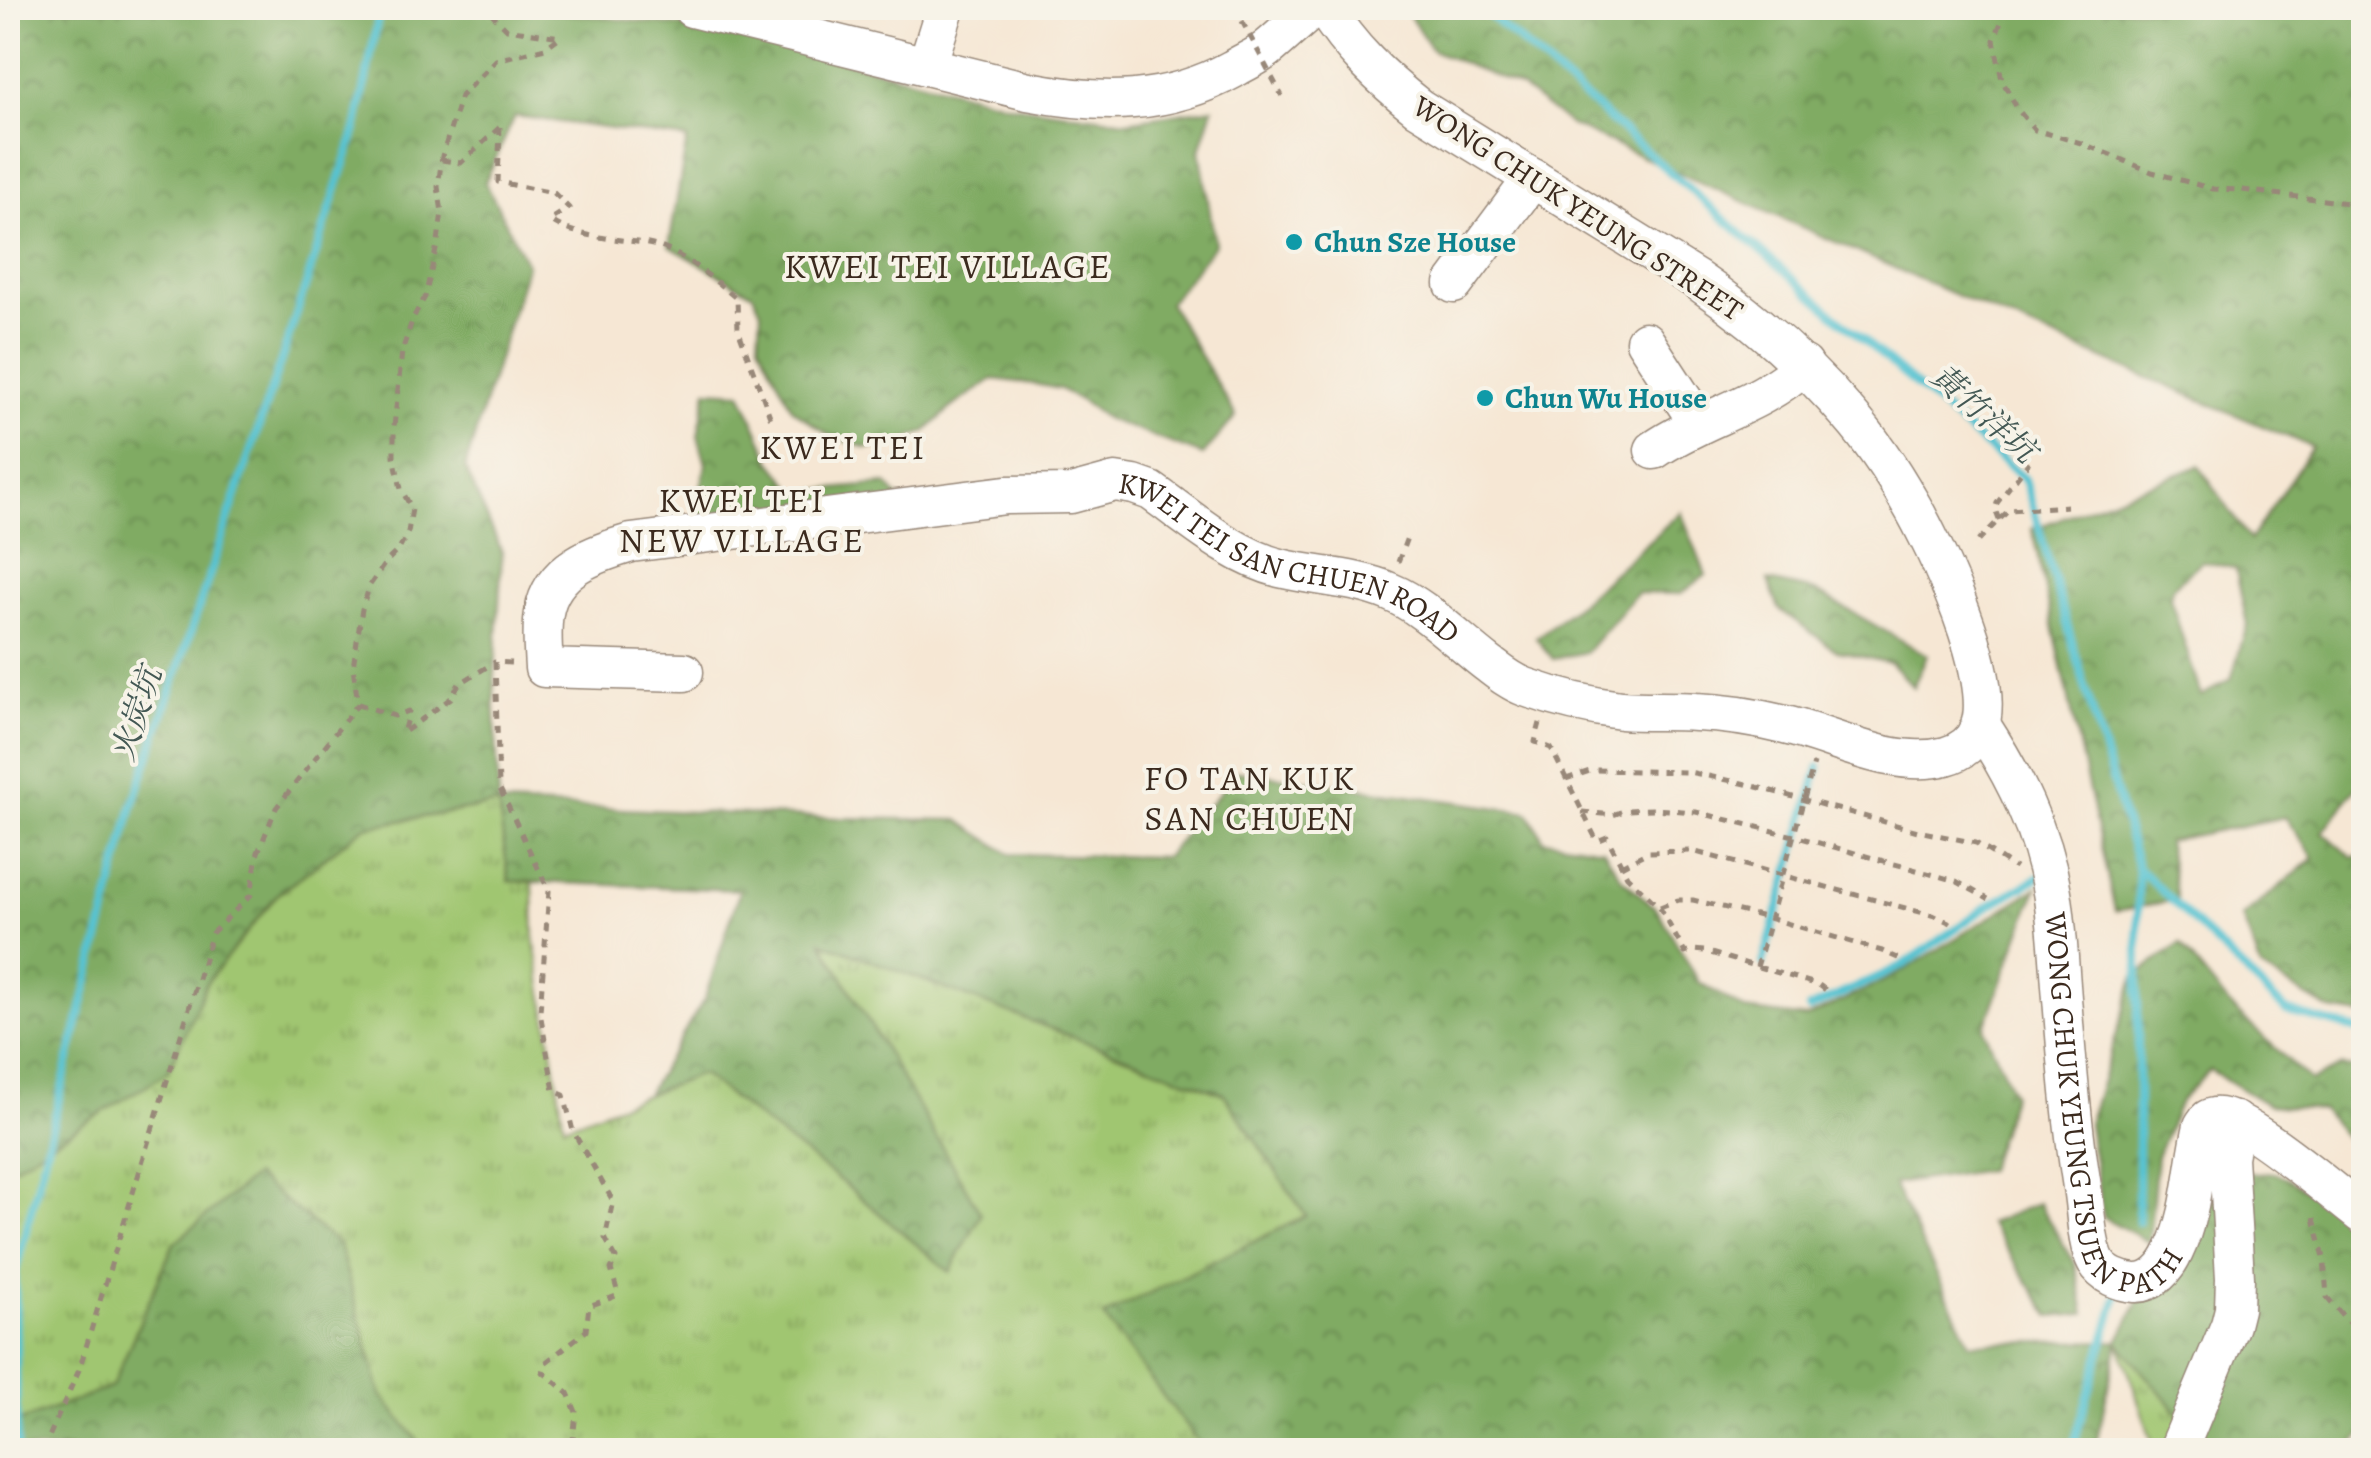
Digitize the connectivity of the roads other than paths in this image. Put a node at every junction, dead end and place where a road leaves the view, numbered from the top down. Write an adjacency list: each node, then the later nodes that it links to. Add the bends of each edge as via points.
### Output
1 (692, 8): 5 (street)
2 (945, 8): 5 (street)
3 (1314, 8): 5 (street, via 1264,51 1207,83 1163,96 1073,100)
4 (1325, 8): 6 (street, WONG CHUK YEUNG STREET, via 1387,83)
5 (928, 66)
6 (1532, 178): 7 (street); 9 (street, WONG CHUK YEUNG STREET, via 1698,280)
7 (1454, 284)
8 (1644, 341): 10 (street)
9 (1804, 366): 10 (street, via 1774,390); 13 (street, WONG CHUK YEUNG STREET, via 1883,460 1933,545 1978,668)
10 (1699, 424): 11 (street)
11 (1654, 450)
12 (684, 672): 13 (street, KWEI TEI SAN CHUEN ROAD, via 544,668 544,608 562,577 594,554 631,543 988,497 1071,494 1115,482 1151,491 1246,555 1278,568 1389,591 1521,686 1560,698 1620,710 1730,714 1890,756 1930,760 1970,743)
13 (1981, 725): 14 (street, WONG CHUK YEUNG TSUEN PATH, via 2025,802 2052,888 2080,1173 2092,1250 2103,1272 2138,1283 2167,1265 2185,1221 2203,1126 2212,1117)
14 (2236, 1122): 15 (street); 16 (street, via 2228,1157 2234,1309)
15 (2364, 1216)
16 (2178, 1450)

